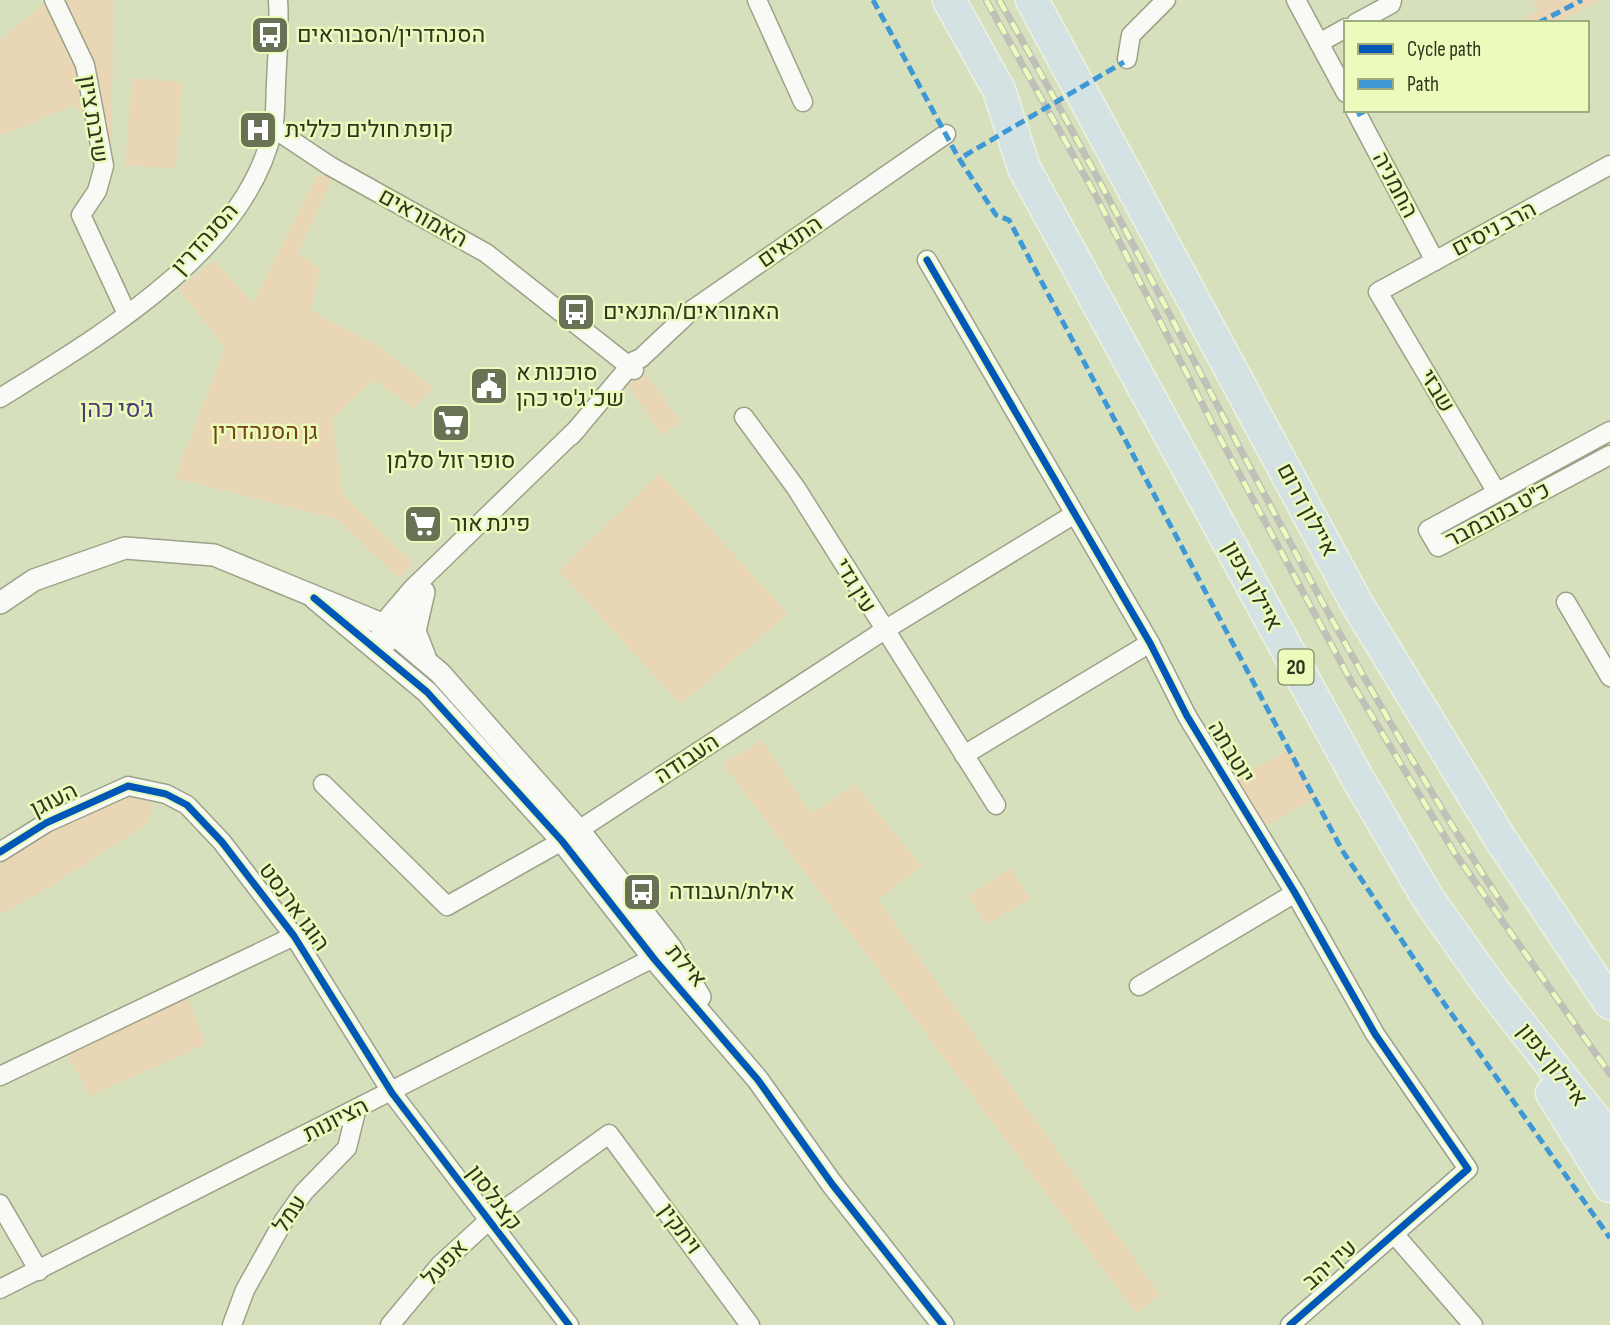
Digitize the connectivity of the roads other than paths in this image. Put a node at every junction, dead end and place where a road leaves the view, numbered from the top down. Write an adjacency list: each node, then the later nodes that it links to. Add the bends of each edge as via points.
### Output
1 (54, 0): 24 (street, שיבת ציון, via 85,65 104,166 97,191 81,215)
2 (278, 0): 17 (street, הסנהדרין)
3 (757, 0): 15 (street)
4 (928, 0): 20 (highway)
5 (949, 0): 20 (highway, איילון צפון / 20, via 999,90)
6 (1032, 0): 54 (highway, איילון דרום, via 1357,604 1502,840)
7 (1166, 0): 13 (street, via 1131,35)
8 (1296, 0): 12 (street)
9 (1392, 0): 10 (street)
10 (1360, 21)
11 (1344, 29): 12 (street)
12 (1319, 43): 14 (street)
13 (1127, 58)
14 (1344, 89)
15 (803, 102)
16 (1356, 112): 22 (street, החמניה)
17 (273, 128): 24 (street, הסנהדרין, via 253,181 223,226 186,265); 25 (street, האמוראים, via 330,166 486,253)
18 (946, 134): 25 (street, התנאים, via 692,310)
19 (1610, 165): 22 (street, הרב ניסים)
20 (1024, 168): 53 (highway, איילון צפון / 20, via 1358,779 1429,900)
21 (927, 260): 31 (street, יוטבתה)
22 (1435, 261): 23 (street, הרב ניסים)
23 (1378, 292): 30 (street, שבזי)
24 (127, 314): 26 (street, הסנהדרין)
25 (635, 364): 32 (street, התנאים, via 571,436)
26 (0, 398)
27 (744, 417): 38 (street, עין גדי, via 796,488)
28 (1610, 431): 30 (street, כ"ט בנובמבר)
29 (1610, 455): 30 (street, כ"ט בנובמבר, via 1438,547 1428,530)
30 (1496, 491)
31 (1073, 515): 38 (street, העבודה); 39 (street, יוטבתה)
32 (459, 544): 33 (street, התנאים); 37 (street, התנאים, via 417,583)
33 (424, 592): 37 (street, התנאים); 41 (street, via 415,631)
34 (314, 598): 36 (street, via 214,555 125,548 34,580); 37 (street, אילת); 40 (street, אילת)
35 (1566, 602): 42 (street)
36 (0, 603)
37 (390, 629): 40 (street, התנאים); 41 (street, אילת)
38 (883, 631): 43 (street, עין גדי); 47 (street, העבודה)
39 (1150, 643): 43 (street); 49 (street, יוטבתה, via 1187,716)
40 (379, 651): 47 (street, אילת, via 427,692)
41 (425, 659): 47 (street, אילת)
42 (1610, 677)
43 (964, 755): 46 (street, עין גדי)
44 (323, 784): 47 (street, העבודה, via 447,906)
45 (128, 786): 48 (street, העוגן, via 46,823); 50 (street, הוגו ארנסט, via 166,793 187,805 222,842)
46 (996, 805)
47 (570, 835): 51 (street, אילת)
48 (0, 852)
49 (1295, 892): 52 (street); 63 (street, יוטבתה, via 1376,1034 1468,1169)
50 (294, 936): 55 (street, הוגו ארנסט); 56 (street, הוגו ארנסט)
51 (663, 954): 56 (street, הציונות); 70 (street, אילת)
52 (1139, 985)
53 (1490, 986): 59 (highway, איילון צפון / 20); 60 (highway)
54 (1610, 1003)
55 (0, 1076)
56 (392, 1093): 57 (street, הציונות); 62 (street, קצנלסון)
57 (356, 1111): 64 (street, הציונות); 67 (street, עמל, via 347,1148 304,1192 283,1222 245,1290)
58 (609, 1134): 62 (street, אפעל); 69 (street, ויתקין)
59 (1610, 1139)
60 (1610, 1186)
61 (0, 1205): 64 (street)
62 (487, 1222): 66 (street, קצנלסון); 68 (street, אפעל, via 440,1265)
63 (1395, 1235): 71 (street, עין יהב); 72 (street)
64 (38, 1271): 65 (street, הציונות)
65 (0, 1289)
66 (566, 1323)
67 (232, 1325)
68 (390, 1325)
69 (750, 1325)
70 (943, 1325)
71 (1290, 1325)
72 (1473, 1325)

